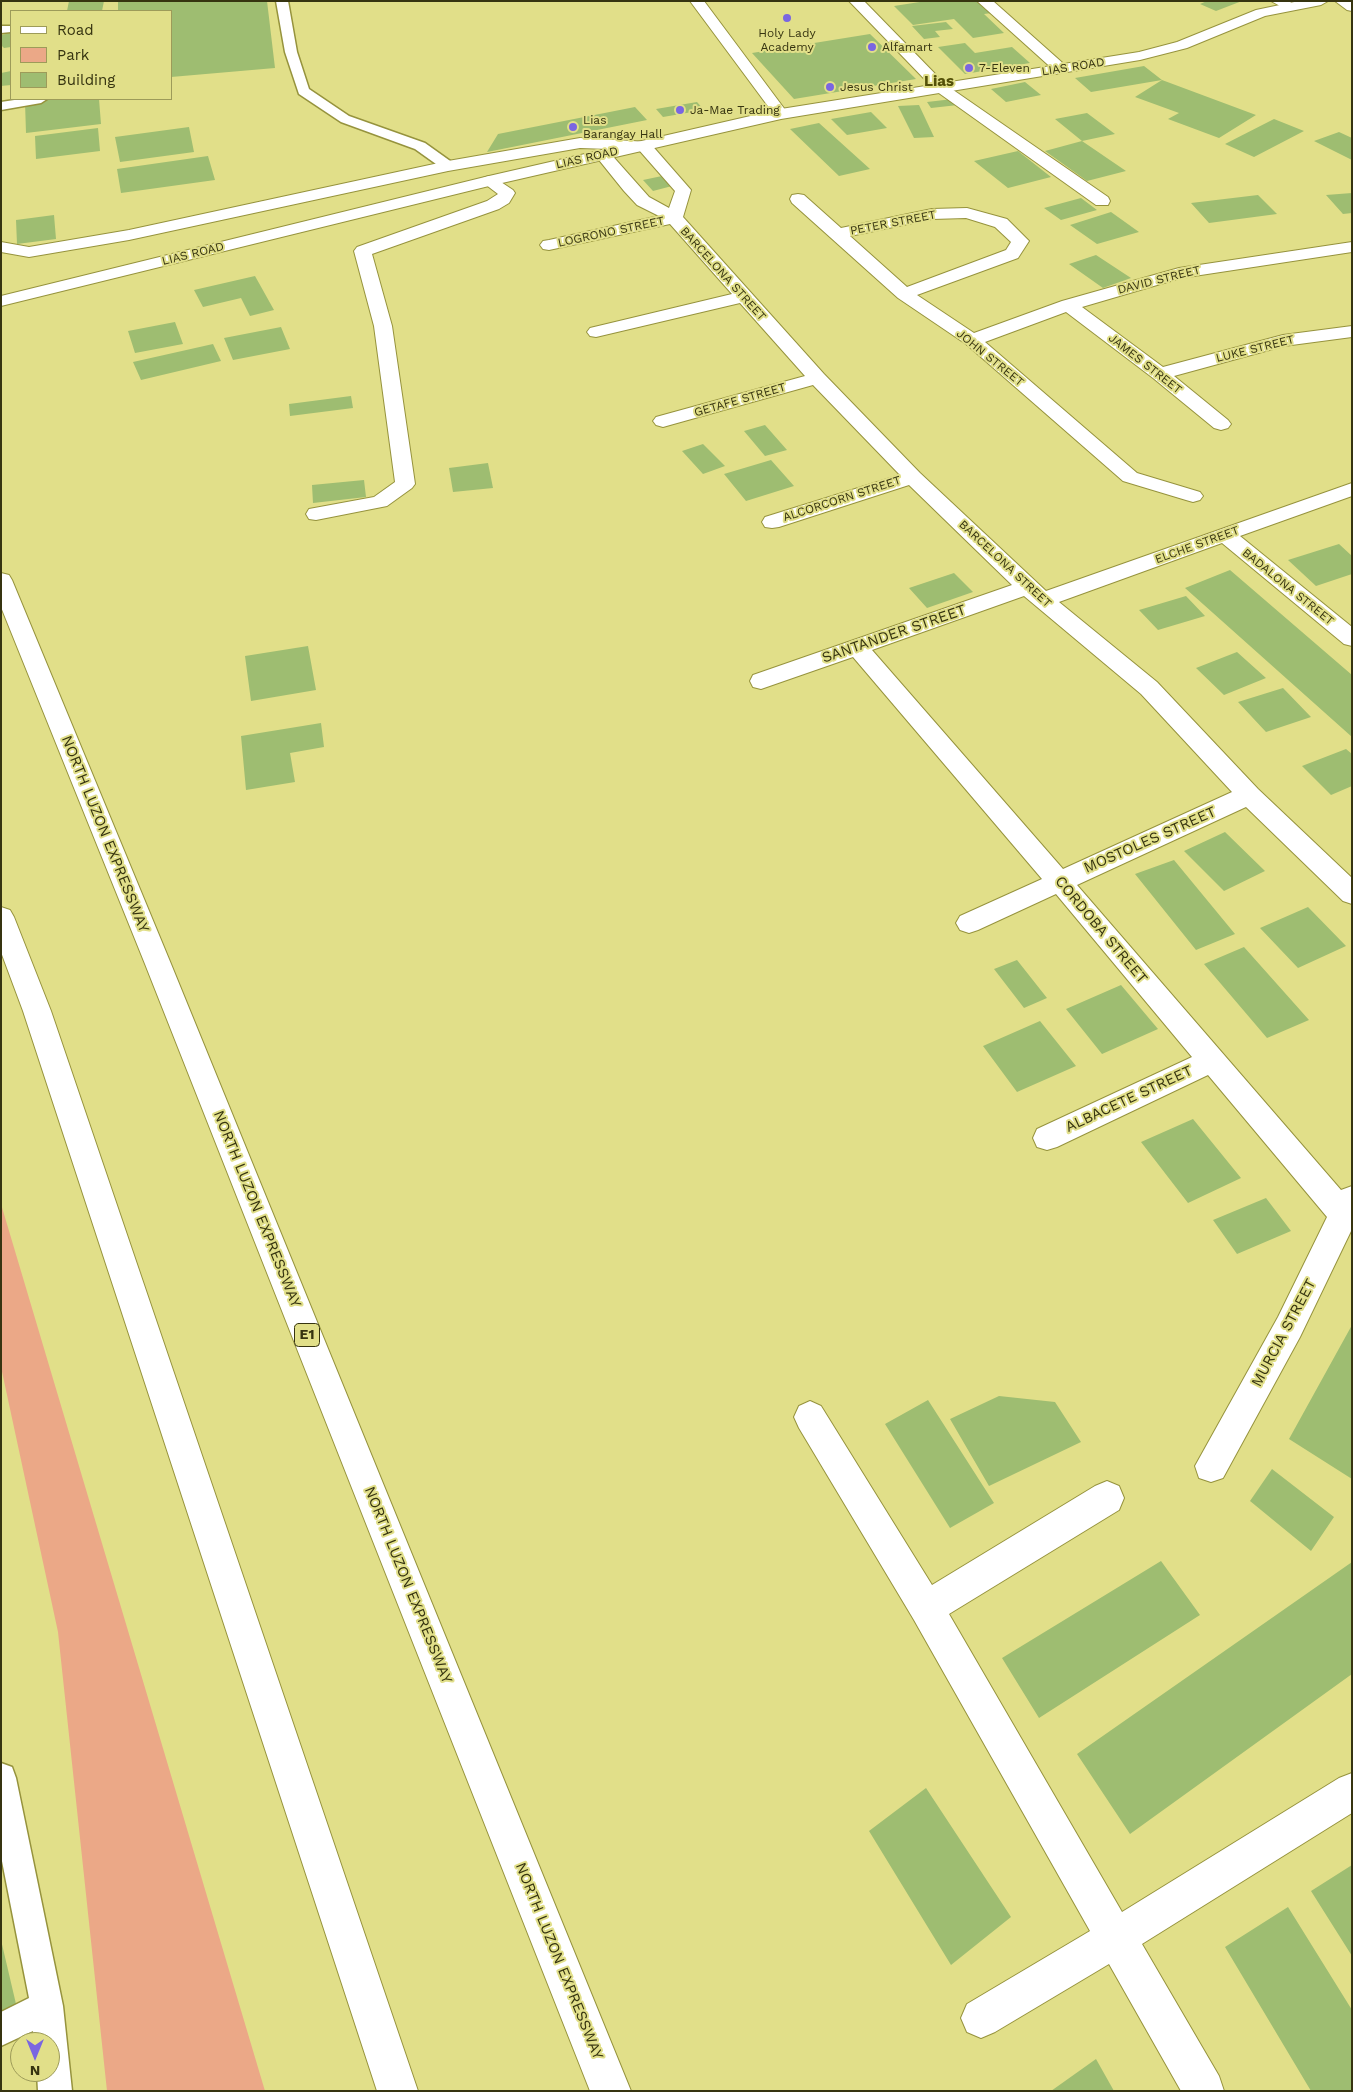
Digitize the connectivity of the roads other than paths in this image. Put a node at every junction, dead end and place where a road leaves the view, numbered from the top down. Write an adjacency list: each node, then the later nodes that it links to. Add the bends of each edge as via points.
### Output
1 (282, 1): 16 (lane, via 302,91 345,119 420,146)
2 (697, 1): 13 (main road)
3 (856, 1): 10 (main road)
4 (984, 1): 9 (main road)
5 (1321, 1): 7 (main road, LIAS ROAD)
6 (1342, 1): 8 (main road)
7 (1283, 4): 9 (main road, LIAS ROAD, via 1182,45 1140,56)
8 (1352, 7)
9 (1061, 69): 10 (main road, LIAS ROAD)
10 (941, 88): 13 (main road, LIAS ROAD); 19 (main road)
11 (35, 100): 12 (lane)
12 (1, 106)
13 (781, 114): 14 (main road, LIAS ROAD)
14 (644, 146): 15 (main road, LIAS ROAD); 16 (main road, via 580,143); 20 (main road, BARCELONA STREET, via 683,190)
15 (603, 155): 17 (main road, LIAS ROAD); 20 (main road, BARCELONA STREET, via 643,200)
16 (448, 166): 23 (main road, via 129,235 29,252)
17 (489, 181): 27 (main road, LIAS ROAD); 39 (main road, via 506,193 503,199 363,251 383,326 405,484 380,502)
18 (798, 199): 21 (main road, JOHN STREET)
19 (1102, 201)
20 (674, 218): 22 (main road, LOGRONO STREET); 26 (main road, BARCELONA STREET)
21 (837, 234): 25 (main road, JOHN STREET); 25 (main road, PETER STREET, via 932,214 967,213 1001,223 1020,241 1012,254)
22 (549, 245)
23 (1, 247)
24 (1352, 247): 28 (main road, DAVID STREET, via 1179,273)
25 (904, 294): 31 (main road, JOHN STREET)
26 (743, 297): 30 (main road); 33 (main road, BARCELONA STREET)
27 (6, 300)
28 (1068, 305): 31 (main road, DAVID STREET); 32 (main road, JAMES STREET)
29 (1352, 331): 32 (main road, LUKE STREET, via 1283,341)
30 (596, 332)
31 (972, 340): 38 (main road, JOHN STREET, via 1130,477)
32 (1160, 374): 35 (main road, JAMES STREET)
33 (818, 378): 34 (main road, GETAFE STREET); 36 (main road, BARCELONA STREET)
34 (663, 421)
35 (1221, 424)
36 (913, 476): 40 (main road, ALCORCORN STREET); 43 (main road, BARCELONA STREET)
37 (1352, 488): 41 (main road, ELCHE STREET)
38 (1193, 496)
39 (316, 514)
40 (772, 522)
41 (1225, 535): 43 (main road, ELCHE STREET); 44 (main road, BADALONA STREET)
42 (1, 580): 67 (main road, NORTH LUZON EXPRESSWAY / E1)
43 (1034, 594): 45 (main road, SANTANDER STREET); 47 (main road, BARCELONA STREET, via 1149,688)
44 (1352, 640)
45 (857, 647): 46 (main road, SANTANDER STREET); 48 (main road, CORDOBA STREET)
46 (761, 680)
47 (1249, 796): 48 (main road, MOSTOLES STREET); 49 (main road, BARCELONA STREET)
48 (1059, 881): 51 (main road, MOSTOLES STREET); 52 (main road, CORDOBA STREET)
49 (1352, 894)
50 (1, 917): 66 (main road, via 40,1021)
51 (969, 923)
52 (1212, 1061): 53 (main road, ALBACETE STREET); 54 (main road, CORDOBA STREET)
53 (1047, 1138)
54 (1348, 1206): 56 (main road, MURCIA STREET, via 1289,1327)
55 (810, 1416): 58 (main road)
56 (1211, 1466)
57 (1107, 1498): 58 (main road)
58 (926, 1608): 61 (main road)
59 (1, 1778): 62 (lane)
60 (1352, 1791): 61 (main road)
61 (1116, 1938): 63 (main road); 68 (main road)
62 (47, 2006): 64 (lane); 65 (lane)
63 (981, 2018)
64 (1, 2030)
65 (55, 2091)
66 (398, 2091)
67 (611, 2091)
68 (1204, 2091)

